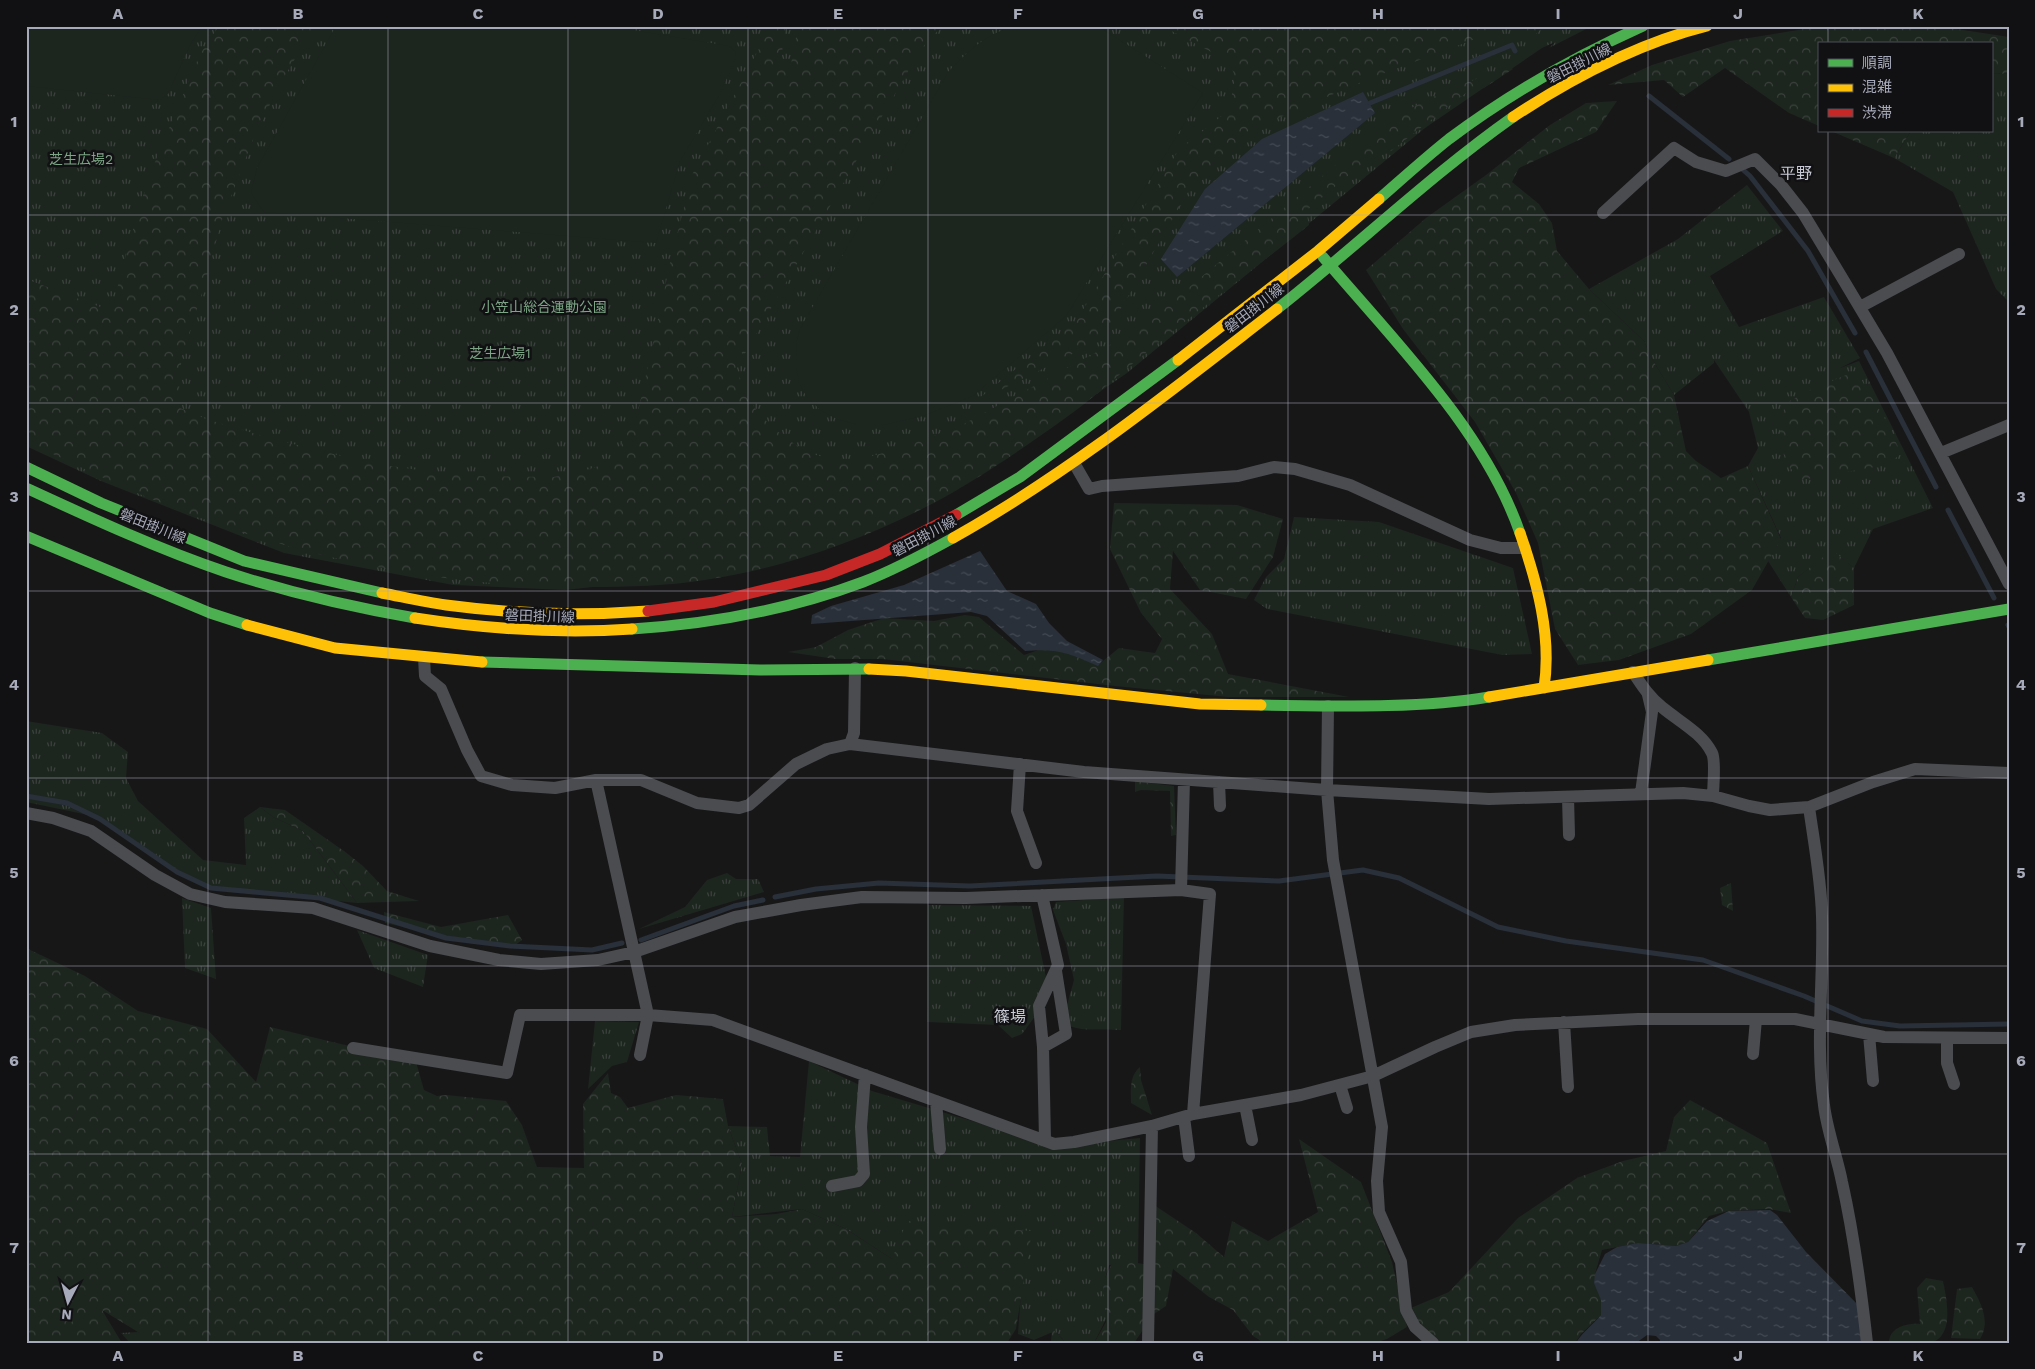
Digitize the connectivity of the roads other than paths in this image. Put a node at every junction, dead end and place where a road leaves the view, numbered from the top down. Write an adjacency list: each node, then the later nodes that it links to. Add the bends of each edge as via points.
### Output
1 (1643, 26): 4 (main road, 磐田掛川線, via 1577,57 1502,102 1448,140)
2 (1707, 26): 6 (main road, 磐田掛川線, via 1591,71 1538,101 1498,128)
3 (1604, 213): 7 (street, via 1674,148 1696,162 1726,171 1755,159 1782,185 1803,213)
4 (1318, 250): 6 (main road); 11 (main road, 磐田掛川線, via 1106,416 1020,477 942,523 880,554 826,575 714,602 607,614 557,614 408,599 244,561 110,507)
5 (1959, 254): 7 (street)
6 (1331, 266): 10 (main road, 磐田掛川線, via 1167,396); 14 (main road, via 1441,395 1474,442 1502,490)
7 (1860, 307): 9 (street)
8 (2009, 425): 9 (street)
9 (1941, 453): 15 (street)
10 (1074, 463): 12 (main road, 磐田掛川線, via 943,543 890,571 846,587 721,620 599,632 506,630 440,623 316,598 212,567); 14 (street, via 1089,489 1238,476 1274,467 1296,469 1350,485 1470,540 1501,548)
11 (26, 467)
12 (26, 488)
13 (26, 536): 17 (main road, via 210,613 270,632 335,648)
14 (1525, 548): 20 (main road, via 1543,626 1548,667)
15 (2009, 584)
16 (2009, 609): 19 (main road)
17 (424, 658): 18 (main road, via 618,668); 26 (street, via 425,676 441,689 481,776 512,785 555,788)
18 (855, 668): 22 (main road, via 1200,704); 23 (street, via 854,733)
19 (1633, 672): 20 (main road); 21 (street)
20 (1544, 688): 22 (main road, via 1480,698)
21 (1648, 694): 30 (street, via 1652,712); 31 (street, via 1687,725 1713,754)
22 (1328, 706): 29 (street)
23 (850, 744): 24 (street); 26 (street, via 827,749 796,764 748,805 739,808 697,803 641,780)
24 (1020, 764): 27 (street); 37 (street, via 1017,810)
25 (2009, 773): 34 (street, via 1915,770 1872,782)
26 (596, 780): 40 (street)
27 (1184, 780): 28 (street); 38 (street)
28 (1219, 782): 29 (street); 33 (street)
29 (1327, 790): 32 (street, via 1489,799); 54 (street, via 1333,860)
30 (1641, 793): 31 (street, via 1683,792); 32 (street)
31 (1713, 796): 34 (street, via 1770,810)
32 (1568, 797): 36 (street)
33 (1220, 806)
34 (1809, 807): 45 (street, via 1820,890 1821,994)
35 (26, 813): 40 (street, via 91,831 155,876 190,894 225,902 313,908 430,946 499,960 541,964 598,960)
36 (1568, 835)
37 (1036, 862)
38 (1181, 890): 39 (street); 62 (street, via 1210,894)
39 (1042, 895): 40 (street, via 862,897 801,905 735,917); 41 (street, via 1058,965)
40 (634, 952): 42 (street)
41 (1056, 970): 49 (street, via 1039,1006); 49 (street, via 1066,1034)
42 (648, 1015): 50 (street, via 520,1015 507,1073); 52 (street); 53 (street, via 713,1020)
43 (1756, 1019): 44 (street, via 1638,1018); 45 (street, via 1795,1019); 51 (street)
44 (1564, 1022): 54 (street, via 1472,1032); 58 (street)
45 (1818, 1025): 46 (street); 71 (street, via 1824,1106 1843,1182)
46 (1869, 1034): 47 (street); 55 (street)
47 (1947, 1038): 48 (street); 56 (street, via 1947,1063)
48 (2009, 1038)
49 (1043, 1047): 64 (street)
50 (353, 1048)
51 (1753, 1054)
52 (640, 1055)
53 (865, 1075): 59 (street); 68 (street, via 861,1127 864,1174 858,1181)
54 (1373, 1076): 57 (street); 70 (street, via 1382,1127 1377,1181 1379,1212 1401,1262 1406,1310 1415,1327)
55 (1873, 1081)
56 (1954, 1084)
57 (1340, 1085): 60 (street); 61 (street)
58 (1568, 1087)
59 (936, 1101): 64 (street); 66 (street)
60 (1245, 1105): 62 (street); 65 (street)
61 (1348, 1108)
62 (1189, 1116): 63 (street); 67 (street)
63 (1152, 1126): 64 (street, via 1074,1142 1054,1144); 69 (street)
64 (1045, 1140)
65 (1252, 1140)
66 (940, 1149)
67 (1189, 1156)
68 (832, 1186)
69 (1148, 1343)
70 (1433, 1343)
71 (1867, 1343)

